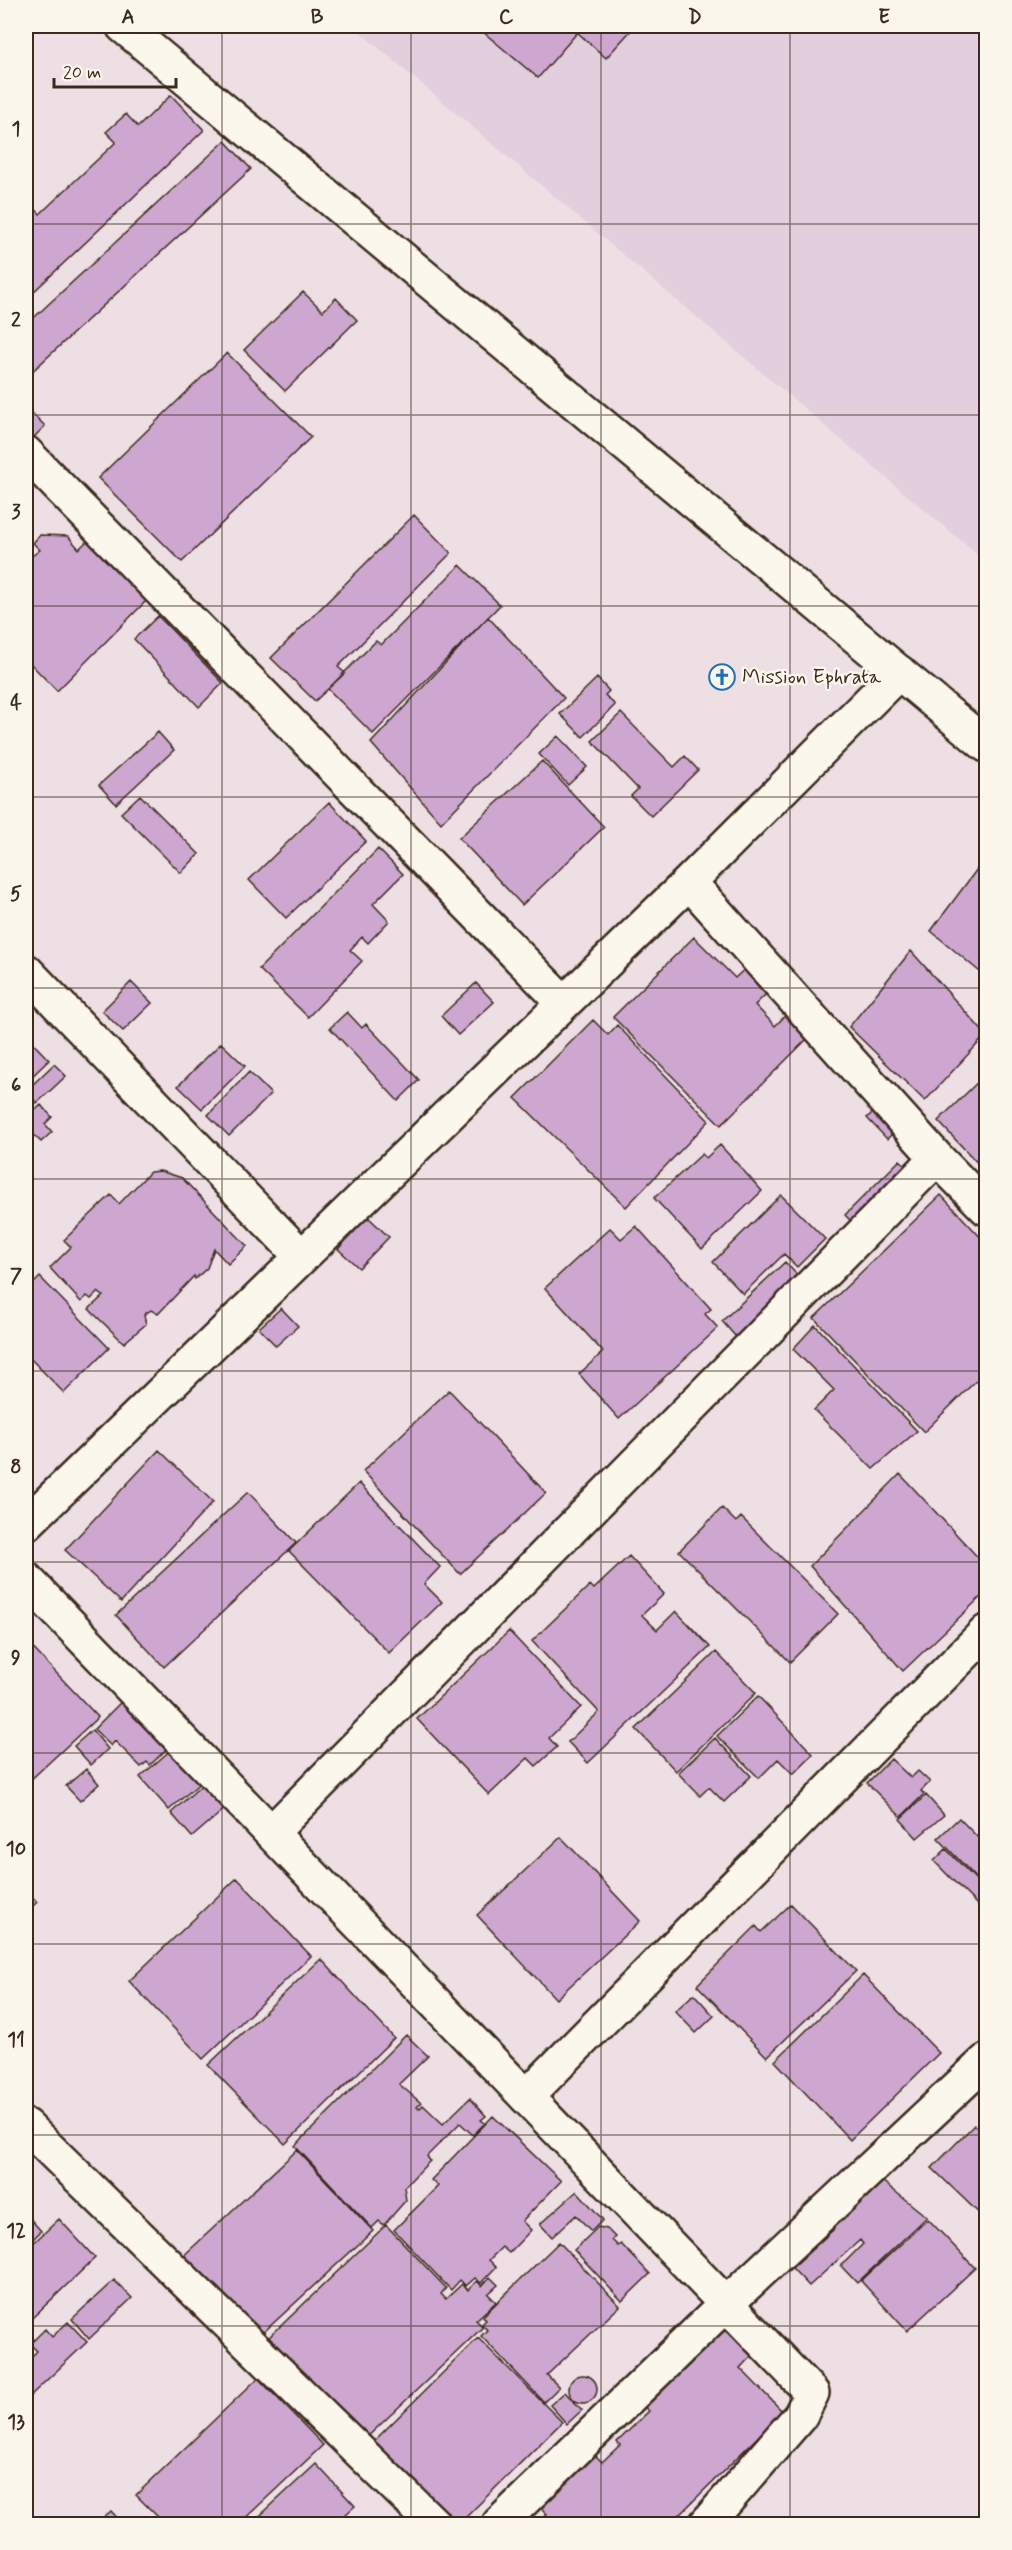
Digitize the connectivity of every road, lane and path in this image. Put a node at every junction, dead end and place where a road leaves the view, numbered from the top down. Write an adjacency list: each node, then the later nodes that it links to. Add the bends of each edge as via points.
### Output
1 (123, 26): 3 (street)
2 (26, 453): 7 (street)
3 (899, 672): 4 (street); 5 (street)
4 (987, 744)
5 (688, 882): 7 (street); 8 (street)
6 (26, 971): 10 (street)
7 (563, 1002): 10 (street)
8 (937, 1158): 9 (street); 14 (street)
9 (987, 1208)
10 (301, 1256): 11 (street)
11 (26, 1524)
12 (26, 1579): 14 (street)
13 (987, 1632): 16 (street)
14 (271, 1833): 16 (street)
15 (987, 2061): 18 (street)
16 (526, 2097): 18 (street)
17 (26, 2126): 19 (street)
18 (726, 2304): 20 (street); 21 (street, via 812,2393 800,2416)
19 (434, 2524)
20 (499, 2524)
21 (706, 2524)

